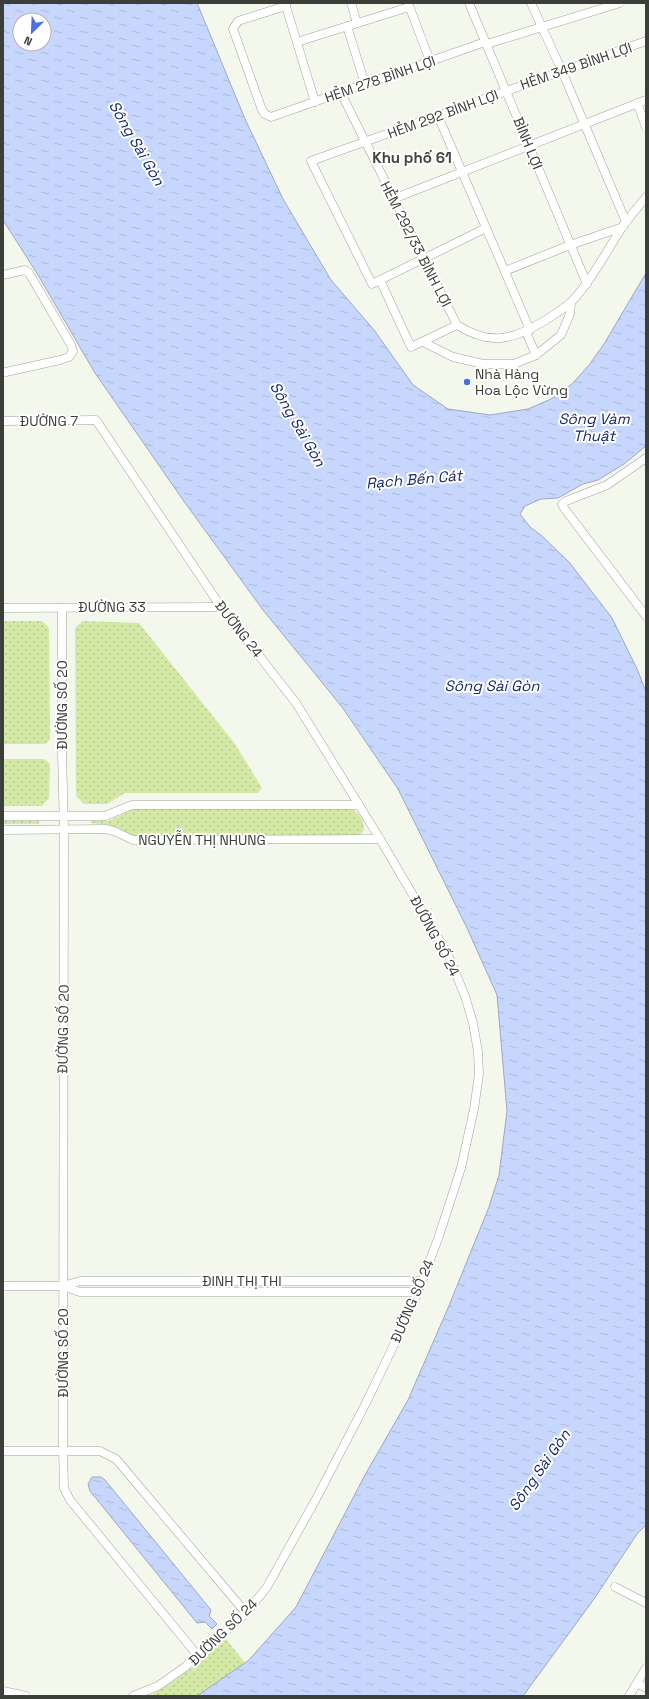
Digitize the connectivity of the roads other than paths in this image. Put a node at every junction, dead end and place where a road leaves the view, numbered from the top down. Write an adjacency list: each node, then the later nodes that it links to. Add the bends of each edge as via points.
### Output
1 (351, 3): 8 (street)
2 (469, 3): 13 (street, BÌNH LỢI)
3 (531, 3): 10 (street)
4 (620, 3): 7 (street, HẺM 278 BÌNH LỢI)
5 (286, 4): 12 (street); 20 (street, HẺM 278 BÌNH LỢI, via 238,21 233,29 262,110 269,116 274,116)
6 (408, 5): 8 (street); 14 (street)
7 (605, 5): 10 (street, HẺM 278 BÌNH LỢI)
8 (357, 23): 9 (street)
9 (347, 26): 12 (street); 16 (street)
10 (542, 27): 13 (street, HẺM 278 BÌNH LỢI); 15 (street)
11 (646, 41): 15 (street, HẺM 349 BÌNH LỢI)
12 (297, 42): 20 (street)
13 (486, 43): 14 (street, HẺM 278 BÌNH LỢI); 17 (street, BÌNH LỢI)
14 (430, 61): 16 (street, HẺM 278 BÌNH LỢI)
15 (562, 71): 17 (street, HẺM 349 BÌNH LỢI); 23 (street)
16 (364, 84): 18 (street, HẺM 278 BÌNH LỢI)
17 (507, 90): 22 (street, HẺM 292 BÌNH LỢI); 26 (street, BÌNH LỢI)
18 (341, 93): 20 (street, HẺM 278 BÌNH LỢI); 25 (street, HẺM 292/33 BÌNH LỢI)
19 (646, 100): 21 (street)
20 (315, 102)
21 (637, 103): 23 (street); 24 (street)
22 (438, 116): 25 (street, HẺM 292 BÌNH LỢI); 27 (street)
23 (585, 124): 26 (street); 30 (street)
24 (646, 126)
25 (364, 142): 29 (street, HẺM 292/33 BÌNH LỢI); 36 (street, HẺM 292 BÌNH LỢI, via 311,161 372,284)
26 (529, 145): 27 (street); 32 (street, BÌNH LỢI)
27 (462, 172): 29 (street); 31 (street)
28 (646, 197): 30 (street)
29 (393, 199): 33 (street, HẺM 292/33 BÌNH LỢI)
30 (624, 225): 32 (street); 37 (street)
31 (486, 228): 33 (street); 34 (street)
32 (570, 245): 34 (street); 37 (street, BÌNH LỢI)
33 (423, 258): 36 (street); 39 (street, HẺM 292/33 BÌNH LỢI)
34 (505, 271): 40 (street)
35 (3, 275): 43 (street, via 25,270 28,273 73,352 69,357)
36 (380, 280): 41 (street, via 411,347)
37 (587, 284): 38 (street)
38 (570, 303): 40 (street); 42 (street, via 570,314 561,335)
39 (457, 325): 40 (street, via 472,334 493,339 504,339); 41 (street)
40 (528, 331): 42 (street)
41 (423, 342): 42 (street, via 453,357 483,364 514,364)
42 (536, 355)
43 (6, 372)
44 (96, 420): 45 (street, ĐƯỜNG 7); 47 (street, ĐƯỜNG 24)
45 (3, 421)
46 (646, 458): 50 (street, via 607,485 562,504)
47 (221, 607): 49 (street, ĐƯỜNG 33); 51 (street, ĐƯỜNG 24, via 296,703)
48 (3, 608): 49 (street, ĐƯỜNG 33)
49 (62, 608): 53 (street, ĐƯỜNG SỐ 20)
50 (646, 616)
51 (359, 805): 53 (street, via 132,805 105,816); 56 (street, ĐƯỜNG 24)
52 (3, 816): 53 (street)
53 (64, 816): 55 (street, ĐƯỜNG SỐ 20)
54 (3, 830): 55 (street, NGUYỄN THỊ NHUNG)
55 (64, 830): 56 (street, NGUYỄN THỊ NHUNG, via 105,829 133,840); 59 (street, ĐƯỜNG SỐ 20)
56 (380, 839): 57 (street, ĐƯỜNG SỐ 24, via 448,955 465,996 478,1052 474,1109 461,1168)
57 (422, 1281): 59 (street, ĐINH THỊ THI, via 80,1281); 60 (street, ĐƯỜNG SỐ 24)
58 (3, 1286): 59 (street, ĐINH THỊ THI)
59 (63, 1286): 60 (street, ĐINH THỊ THI, via 80,1292); 62 (street, ĐƯỜNG SỐ 20)
60 (418, 1292): 65 (street, ĐƯỜNG SỐ 24, via 365,1405 316,1499 267,1587)
61 (3, 1451): 62 (street)
62 (63, 1451): 65 (street, via 100,1451 116,1459); 66 (street, ĐƯỜNG SỐ 20, via 64,1488 70,1500)
63 (615, 1587): 64 (street)
64 (646, 1603)
65 (246, 1613): 66 (street, ĐƯỜNG SỐ 24)
66 (198, 1656): 72 (street, ĐƯỜNG SỐ 24, via 171,1678)
67 (646, 1668): 68 (street)
68 (637, 1683): 69 (street); 73 (street)
69 (646, 1688)
70 (3, 1691): 71 (street)
71 (26, 1696)
72 (134, 1696)
73 (629, 1696)

